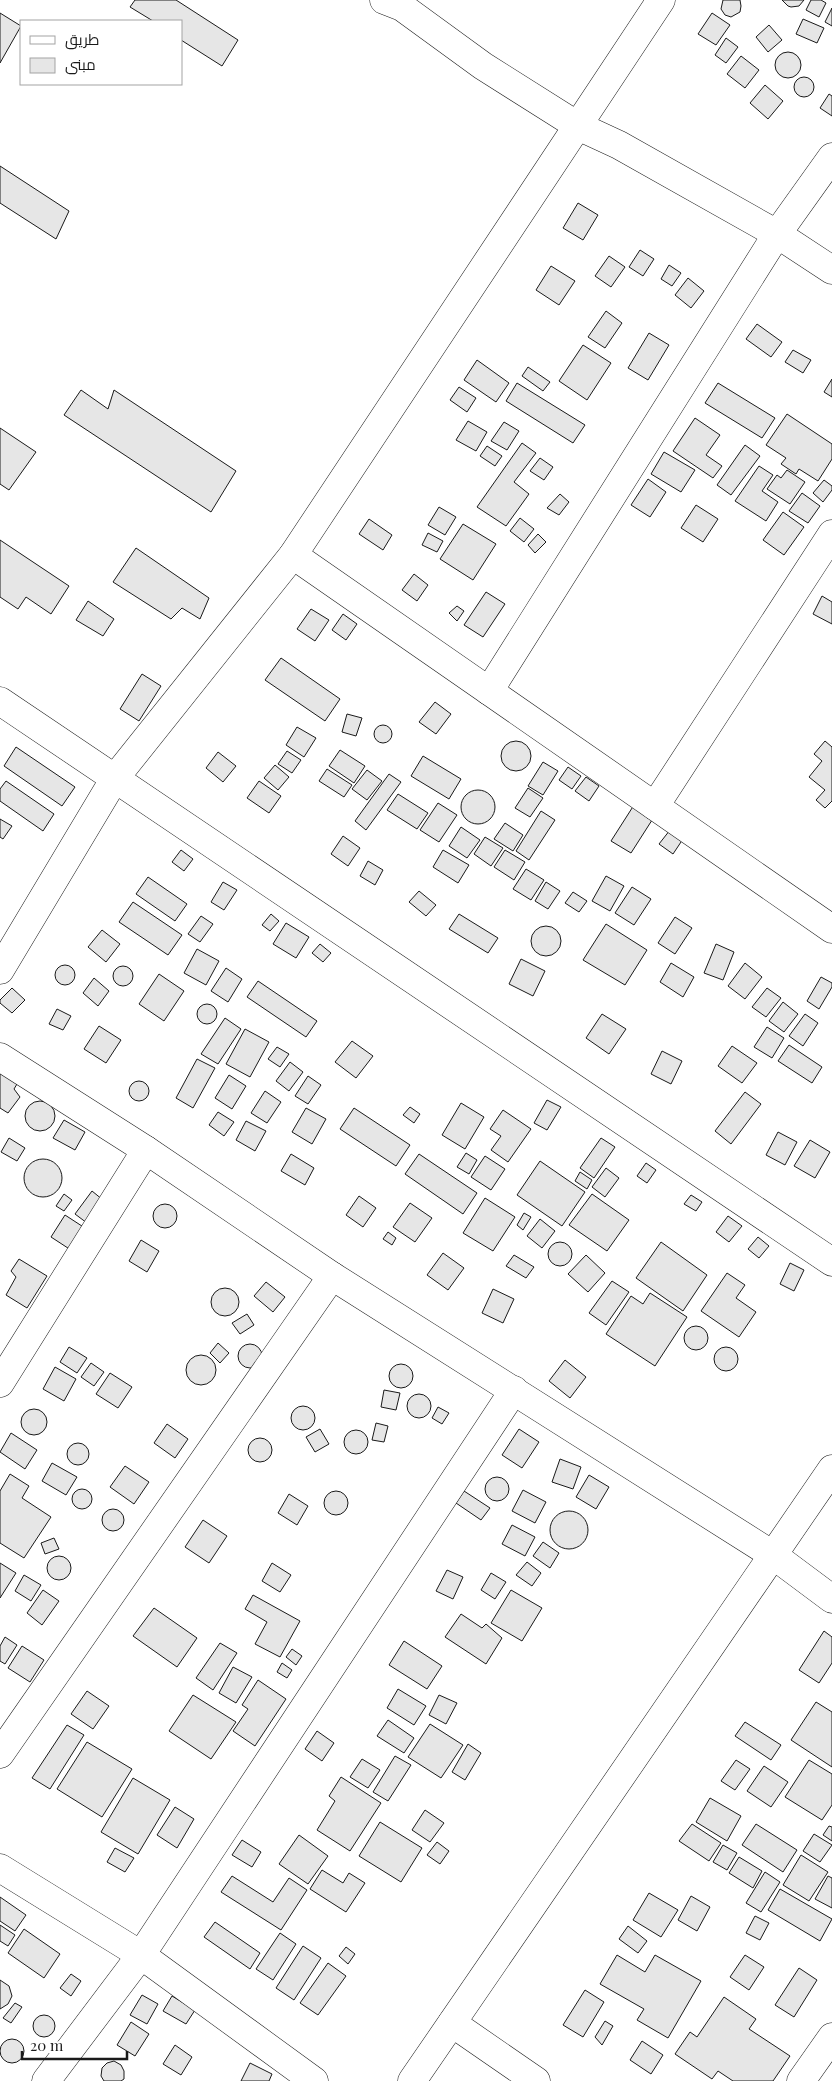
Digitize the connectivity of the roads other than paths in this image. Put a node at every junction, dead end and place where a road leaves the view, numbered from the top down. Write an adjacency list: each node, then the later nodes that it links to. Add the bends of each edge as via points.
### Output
1 (384, 0): 3 (street, via 402,7 483,66)
2 (661, 0): 3 (street)
3 (578, 126): 5 (street, via 619,145); 8 (street)
4 (832, 157): 5 (street)
5 (777, 234): 6 (street); 9 (street)
6 (832, 270)
7 (832, 534): 12 (street)
8 (293, 555): 9 (street); 11 (street)
9 (489, 691): 12 (street)
10 (0, 701): 11 (street)
11 (116, 778): 14 (street); 17 (street)
12 (655, 806): 13 (street)
13 (832, 928)
14 (0, 970)
15 (0, 1057): 16 (street)
16 (146, 1150): 18 (street); 19 (street)
17 (832, 1262)
18 (332, 1276): 20 (street); 24 (street)
19 (0, 1383)
20 (514, 1390): 22 (street); 26 (street)
21 (832, 1468): 22 (street)
22 (773, 1555): 23 (street); 27 (street)
23 (832, 1599)
24 (0, 1754)
25 (0, 1868): 26 (street)
26 (141, 1955): 29 (street); 30 (street)
27 (452, 2023): 31 (street); 32 (street)
28 (832, 2037): 33 (street)
29 (46, 2081)
30 (314, 2081)
31 (412, 2081)
32 (536, 2081)
33 (802, 2081)

